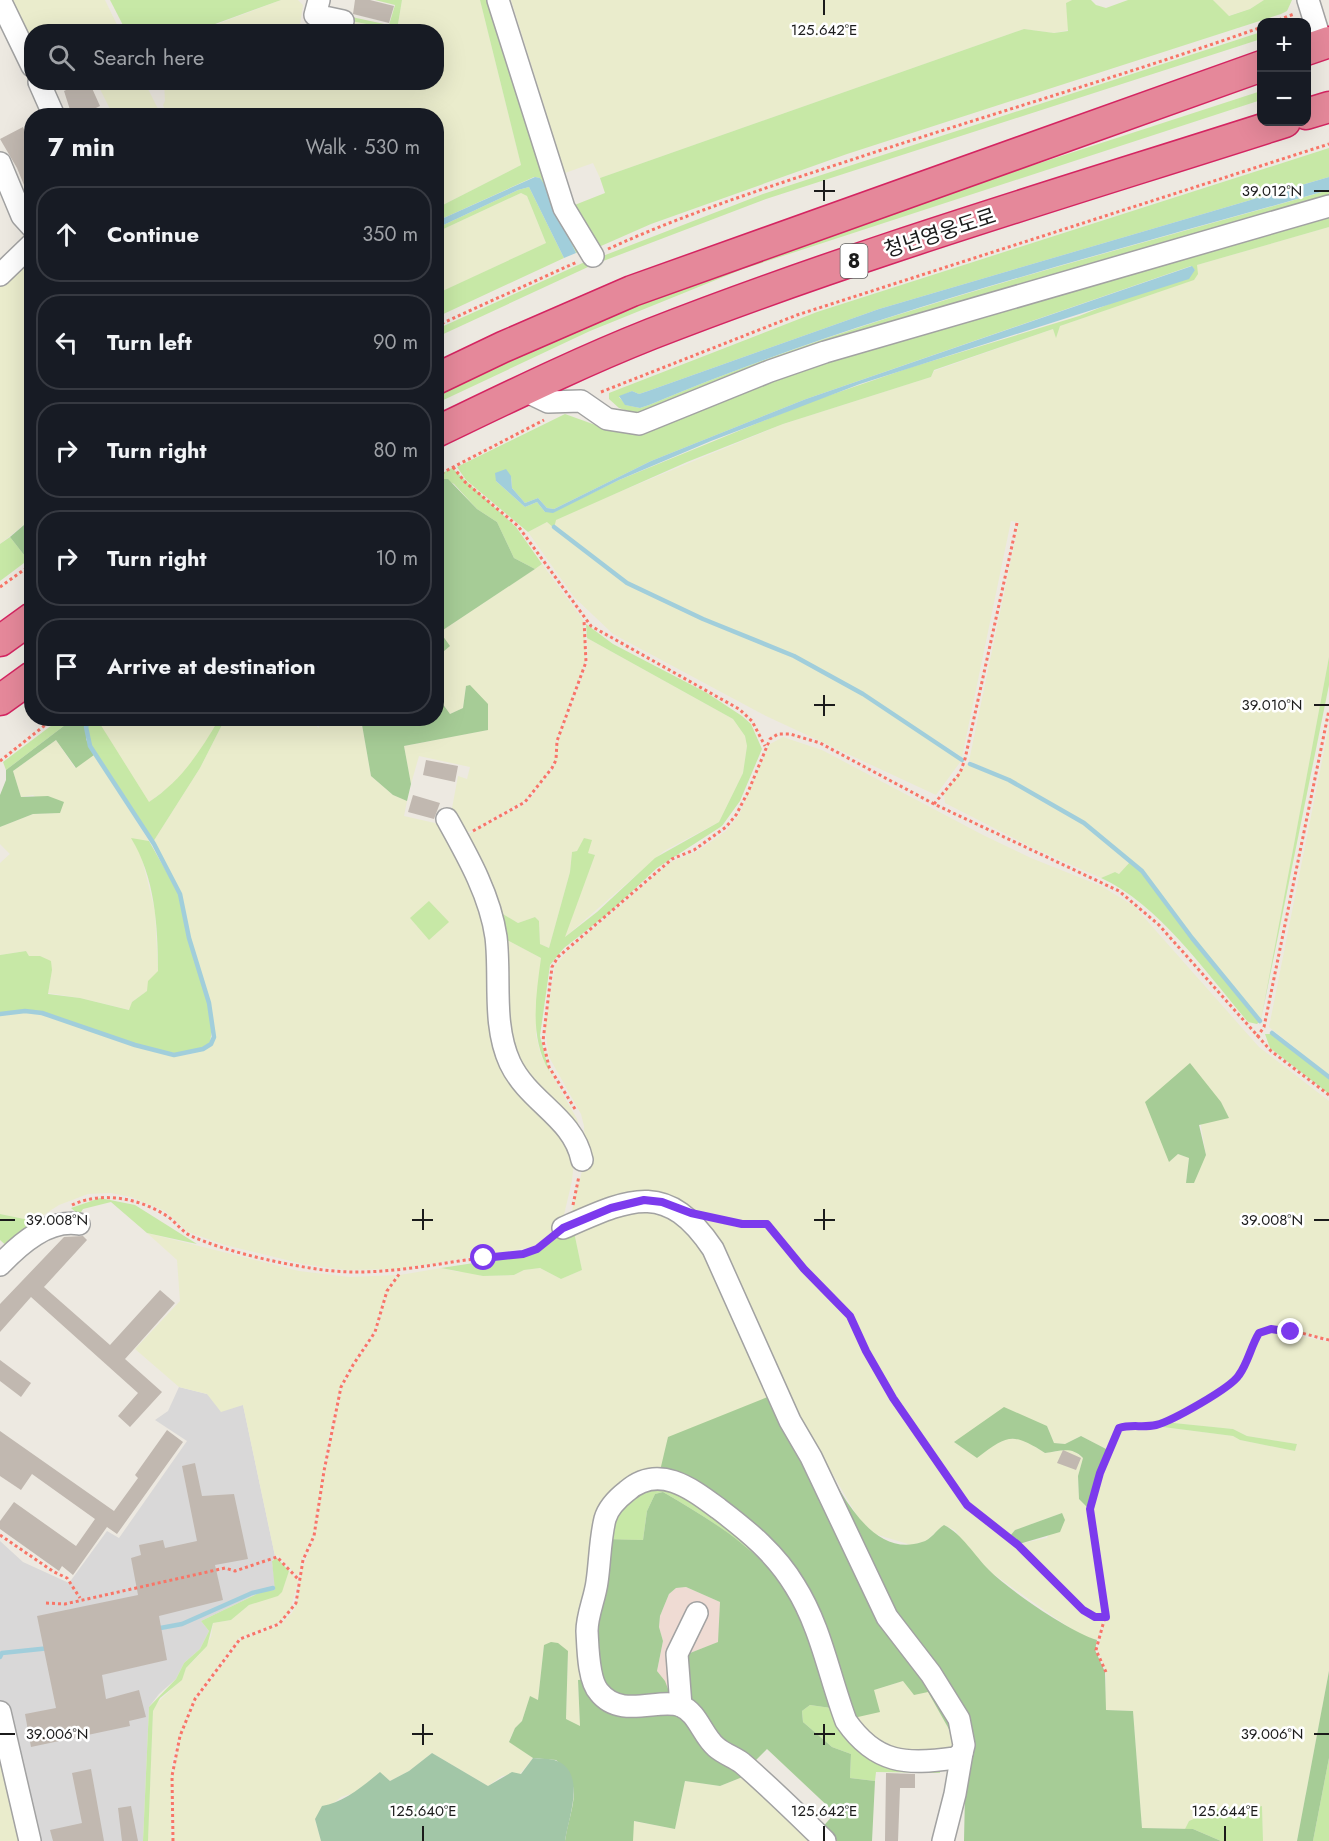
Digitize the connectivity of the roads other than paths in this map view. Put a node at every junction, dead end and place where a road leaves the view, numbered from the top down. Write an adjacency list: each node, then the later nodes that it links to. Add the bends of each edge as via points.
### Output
1 (0, 0): 7 (street)
2 (319, 0): 5 (street, via 315,15)
3 (498, 0): 18 (street, via 564,208)
4 (1308, 0): 6 (street)
5 (343, 21)
6 (1319, 46)
7 (24, 50)
8 (1257, 68): 20 (highway, 8, via 632,291)
9 (43, 90): 11 (street)
10 (1329, 107): 12 (highway)
11 (50, 108)
12 (1311, 112)
13 (1272, 126): 21 (highway, 청년영웅도로 / 8, via 770,290 650,335)
14 (0, 163): 16 (street)
15 (1329, 206): 21 (street, via 836,348 639,423 607,419 581,401 548,402)
16 (24, 218)
17 (24, 252): 19 (street)
18 (592, 256)
19 (0, 275)
20 (444, 375)
21 (523, 390): 22 (highway, 청년영웅도로 / 8)
22 (444, 428)
23 (24, 624): 24 (highway)
24 (0, 641)
25 (24, 683): 26 (highway)
26 (0, 700)
27 (447, 819): 28 (street, via 477,875 493,922 505,1052 526,1088 574,1136)
28 (582, 1160)
29 (74, 1215): 31 (street, via 26,1241)
30 (563, 1228): 35 (street, via 611,1208 644,1200 672,1206 699,1228 713,1249 790,1421 887,1617 931,1674 959,1719)
31 (0, 1265)
32 (697, 1613): 33 (street, via 677,1654)
33 (681, 1706): 35 (street, via 641,1707 605,1699 592,1678 587,1630 605,1518 631,1487 643,1481 675,1481 690,1488 760,1541 780,1564 805,1603 846,1721 863,1743 887,1759 938,1761); 37 (street, via 691,1713 715,1746 758,1776)
34 (0, 1712): 36 (street)
35 (962, 1753): 38 (street)
36 (30, 1841)
37 (825, 1841)
38 (943, 1841)

